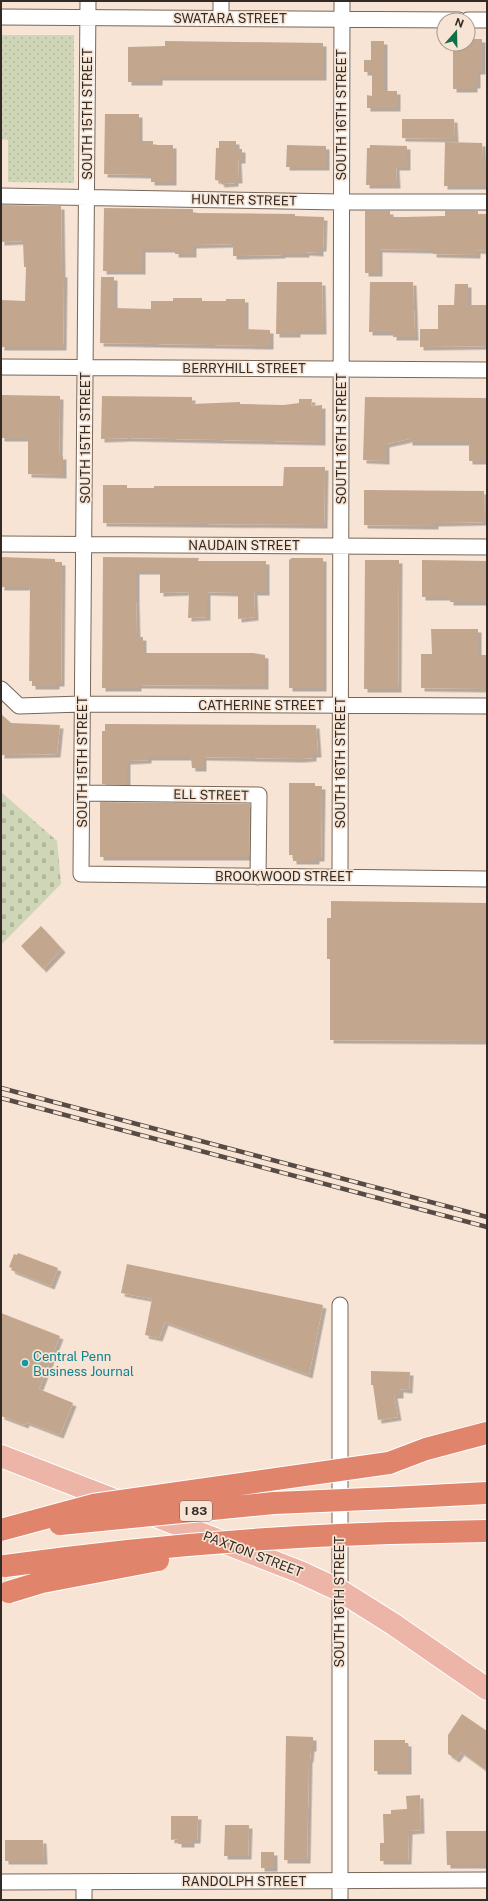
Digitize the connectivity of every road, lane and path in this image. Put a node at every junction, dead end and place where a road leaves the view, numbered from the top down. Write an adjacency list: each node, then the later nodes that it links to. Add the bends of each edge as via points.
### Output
1 (88, 1): 6 (street, SOUTH 15TH STREET)
2 (221, 1): 5 (street)
3 (342, 1): 7 (street, SOUTH 16TH STREET)
4 (1, 17): 6 (street, SWATARA STREET)
5 (221, 17): 6 (street, SWATARA STREET); 7 (street, SWATARA STREET)
6 (88, 18): 12 (street, SOUTH 15TH STREET)
7 (342, 19): 8 (street, SWATARA STREET); 13 (street, SOUTH 16TH STREET)
8 (436, 20)
9 (476, 20): 10 (street)
10 (487, 20)
11 (1, 196): 12 (street, HUNTER STREET)
12 (87, 197): 13 (street, HUNTER STREET); 16 (street, SOUTH 15TH STREET)
13 (341, 202): 14 (street, HUNTER STREET); 17 (street, SOUTH 16TH STREET)
14 (487, 202)
15 (1, 367): 16 (street, BERRYHILL STREET)
16 (85, 368): 17 (street, BERRYHILL STREET); 20 (street, SOUTH 15TH STREET)
17 (341, 369): 18 (street, BERRYHILL STREET); 21 (street, SOUTH 16TH STREET)
18 (487, 370)
19 (1, 544): 20 (street, NAUDAIN STREET)
20 (84, 544): 21 (street, NAUDAIN STREET); 24 (street, SOUTH 15TH STREET)
21 (341, 546): 22 (street, NAUDAIN STREET); 25 (street, SOUTH 16TH STREET)
22 (487, 547)
23 (1, 689): 24 (street, CATHERINE STREET, via 19,706)
24 (82, 704): 25 (street, CATHERINE STREET); 27 (street, SOUTH 15TH STREET)
25 (340, 705): 26 (street, CATHERINE STREET); 29 (street, SOUTH 16TH STREET)
26 (487, 706)
27 (82, 793): 28 (street, SOUTH 15TH STREET); 30 (street, ELL STREET, via 259,795)
28 (81, 874): 30 (street, BROOKWOOD STREET)
29 (340, 876): 30 (street, BROOKWOOD STREET); 31 (street, BROOKWOOD STREET)
30 (258, 877)
31 (487, 879)
32 (340, 1304): 40 (street, SOUTH 16TH STREET)
33 (487, 1433): 36 (highway, bridge, via 426,1449 389,1463 93,1505)
34 (1, 1456): 40 (main road, PAXTON STREET, via 300,1572)
35 (487, 1493): 36 (highway, I 83, bridge, via 274,1503)
36 (1, 1530)
37 (487, 1531): 38 (highway, bridge)
38 (335, 1535): 39 (highway, bridge, via 102,1552); 41 (highway, bridge, via 216,1548 42,1582)
39 (3, 1566)
40 (339, 1590): 42 (main road, PAXTON STREET); 44 (street, SOUTH 16TH STREET)
41 (5, 1593)
42 (487, 1689)
43 (487, 1880): 44 (street, RANDOLPH STREET)
44 (340, 1881): 46 (street, RANDOLPH STREET); 48 (street, SOUTH 16TH STREET)
45 (1, 1882): 46 (street, RANDOLPH STREET)
46 (84, 1882): 47 (street)
47 (84, 1900)
48 (340, 1900)

